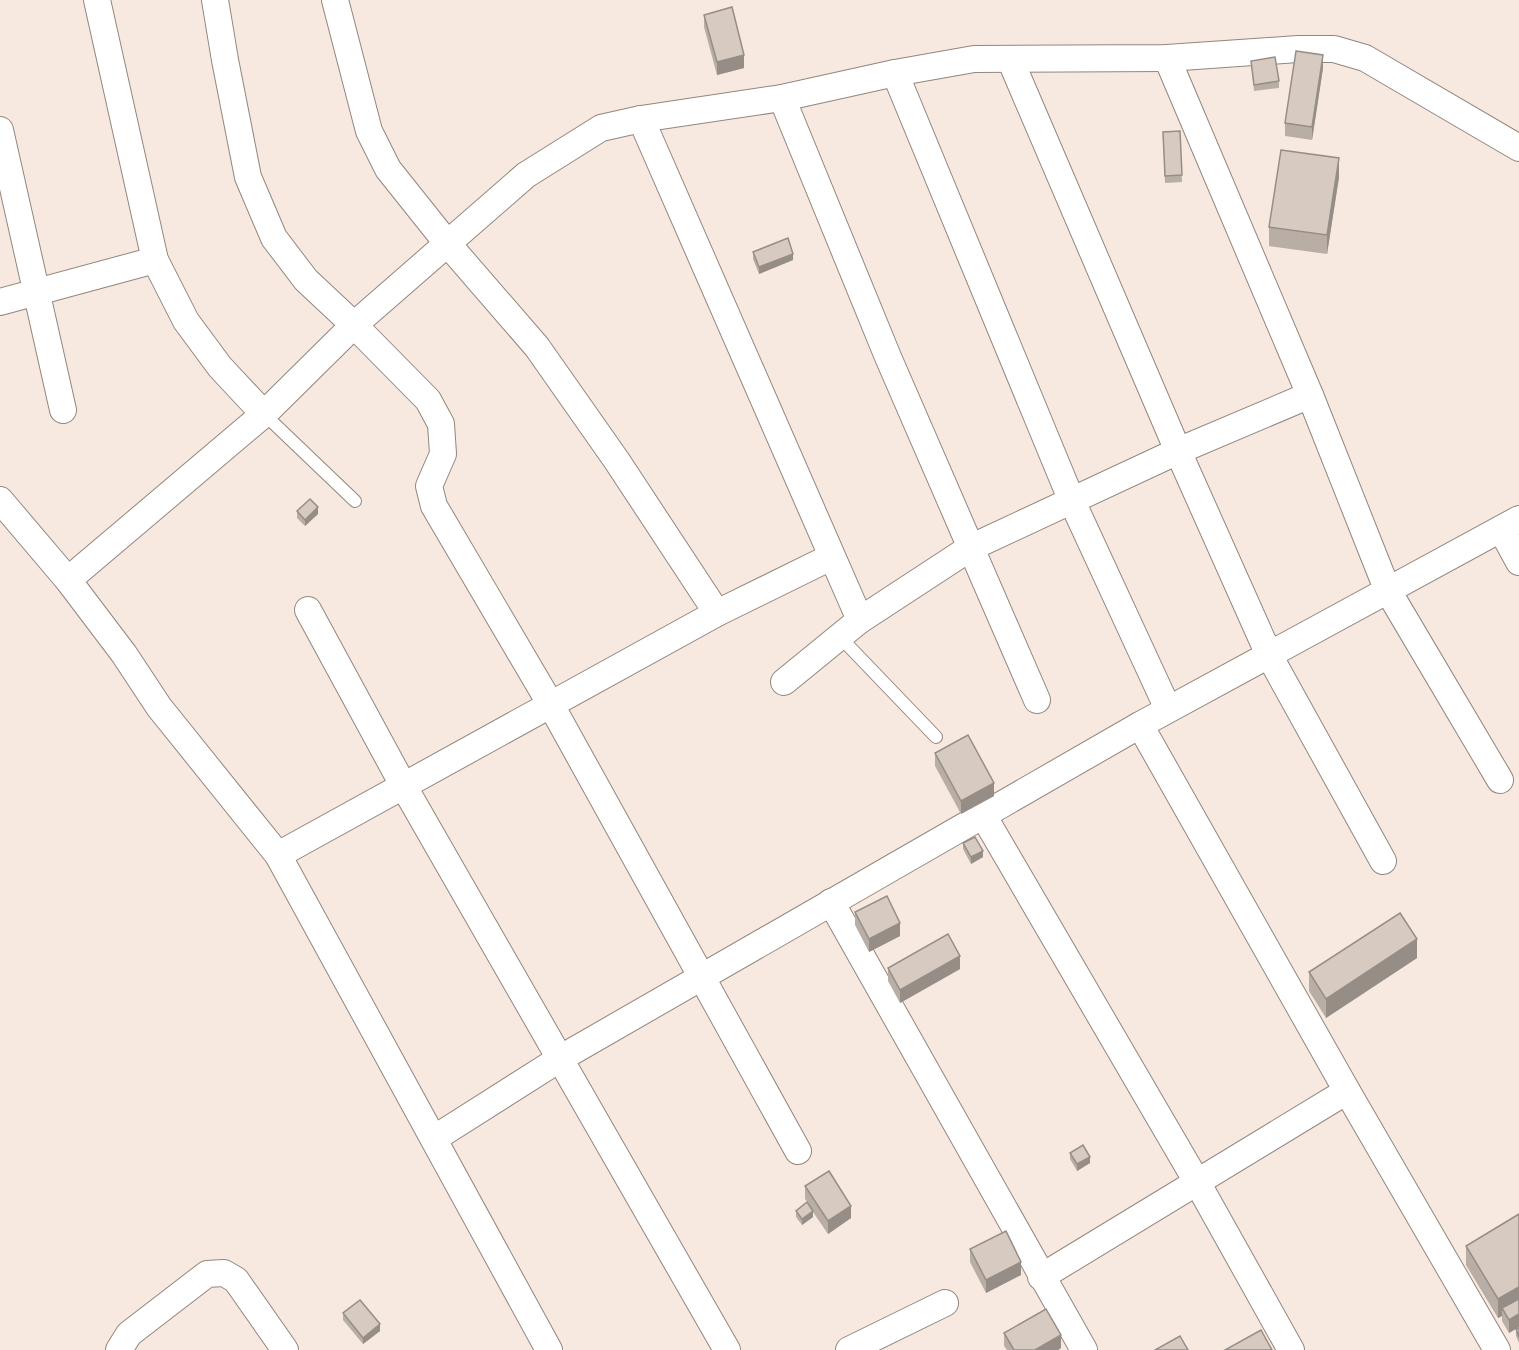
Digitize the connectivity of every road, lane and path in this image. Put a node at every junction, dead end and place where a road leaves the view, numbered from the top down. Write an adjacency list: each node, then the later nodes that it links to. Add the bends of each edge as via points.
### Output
1 (97, 0): 12 (street)
2 (215, 0): 15 (street, via 248,177 274,238 306,280)
3 (335, 0): 11 (street, via 369,131 388,169)
4 (1167, 58): 5 (street); 10 (street, via 1334,49 1365,58); 16 (street)
5 (1010, 59): 6 (street, via 974,59); 19 (street)
6 (896, 73): 7 (street); 20 (street)
7 (782, 98): 8 (street); 24 (street)
8 (641, 119): 11 (street, via 601,128 526,175); 25 (street)
9 (0, 130): 13 (street)
10 (1519, 148)
11 (447, 243): 15 (street); 30 (street, via 537,347)
12 (155, 260): 13 (street); 18 (street, via 186,321 220,367)
13 (37, 292): 14 (street); 17 (street)
14 (0, 302)
15 (354, 325): 18 (street); 36 (street, via 429,400 441,424 443,454 429,486 434,506)
16 (1310, 395): 19 (street); 28 (street)
17 (63, 410)
18 (264, 414): 22 (lane); 27 (street)
19 (1178, 451): 20 (street); 33 (street)
20 (1071, 499): 24 (street); 37 (street)
21 (0, 500): 27 (street)
22 (355, 501)
23 (1510, 524): 26 (street); 28 (street)
24 (970, 548): 31 (street); 35 (street)
25 (831, 557): 30 (street); 31 (street)
26 (1519, 562)
27 (68, 580): 43 (street, via 159,707)
28 (1387, 589): 33 (street); 40 (street)
29 (308, 610): 41 (street)
30 (717, 613): 36 (street)
31 (860, 620): 32 (street)
32 (840, 637): 34 (street); 39 (lane)
33 (1269, 655): 37 (street); 44 (street)
34 (784, 682)
35 (1037, 700)
36 (551, 705): 41 (street); 46 (street)
37 (1168, 709): 38 (street)
38 (1140, 725): 42 (street); 48 (street)
39 (936, 737)
40 (1500, 780)
41 (403, 785): 43 (street); 47 (street)
42 (983, 815): 45 (street); 51 (street)
43 (278, 855): 49 (street)
44 (1383, 861)
45 (831, 902): 46 (street); 52 (street)
46 (700, 977): 47 (street); 50 (street)
47 (561, 1058): 49 (street); 57 (street)
48 (1347, 1091): 51 (street); 61 (street)
49 (435, 1138): 56 (street)
50 (798, 1151)
51 (1197, 1182): 52 (street); 60 (street)
52 (1041, 1277): 59 (street)
53 (945, 1303): 58 (street)
54 (119, 1350): 55 (street, via 129,1334 207,1274 224,1272 236,1280)
55 (285, 1350)
56 (549, 1350)
57 (727, 1350)
58 (849, 1350)
59 (1084, 1350)
60 (1291, 1350)
61 (1497, 1350)

